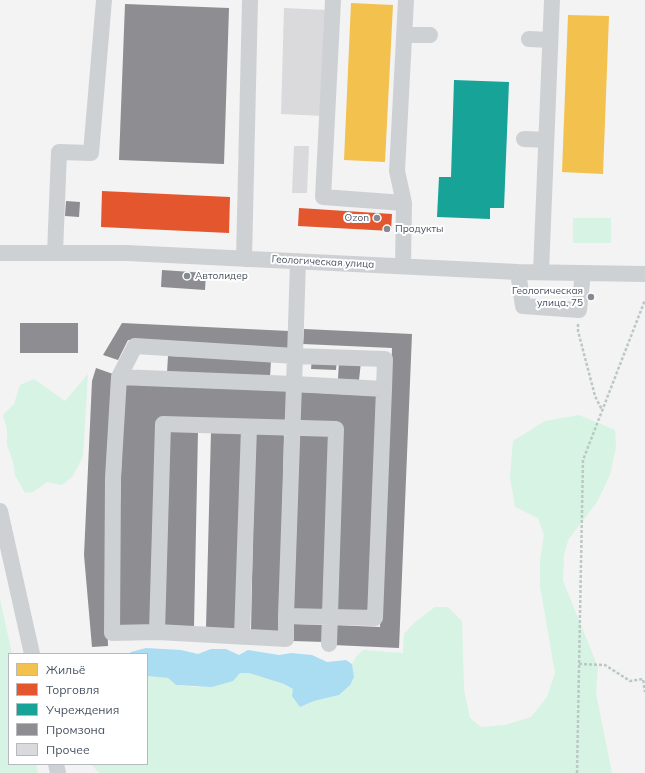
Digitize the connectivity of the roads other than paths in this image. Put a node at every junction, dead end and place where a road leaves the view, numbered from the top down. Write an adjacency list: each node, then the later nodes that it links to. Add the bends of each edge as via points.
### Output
1 (104, 0): 14 (street, via 92,153 59,152)
2 (250, 0): 15 (street)
3 (334, 0): 12 (street, via 323,197)
4 (406, 0): 6 (street)
5 (552, 0): 9 (street)
6 (404, 35): 7 (street); 12 (street, via 397,171)
7 (430, 35)
8 (529, 39): 9 (street)
9 (550, 40): 11 (street)
10 (524, 139): 11 (street)
11 (546, 140): 19 (street)
12 (404, 203): 17 (street)
13 (0, 252): 14 (street, Геологическая улица)
14 (55, 253): 15 (street, Геологическая улица, via 127,253)
15 (244, 259): 16 (street, Геологическая улица)
16 (298, 261): 17 (street, Геологическая улица); 22 (street)
17 (403, 266): 18 (street, Геологическая улица)
18 (518, 272): 19 (street, Геологическая улица); 20 (street, via 523,306 579,310)
19 (541, 272): 20 (street, Геологическая улица)
20 (583, 273): 21 (street, Геологическая улица)
21 (645, 274)
22 (295, 356): 23 (street, via 135,346); 24 (street); 25 (street, via 385,359)
23 (120, 377): 24 (street); 31 (street, via 113,478 112,633)
24 (294, 384): 25 (street); 27 (street)
25 (384, 389): 30 (street, via 375,618)
26 (249, 427): 27 (street); 31 (street, via 163,424); 32 (street)
27 (293, 428): 29 (street); 30 (street, via 336,429)
28 (0, 511): 34 (street)
29 (286, 616): 30 (street); 32 (street, via 286,639)
30 (328, 617): 33 (street)
31 (157, 632): 32 (street)
32 (242, 637)
33 (329, 644)
34 (32, 653)

